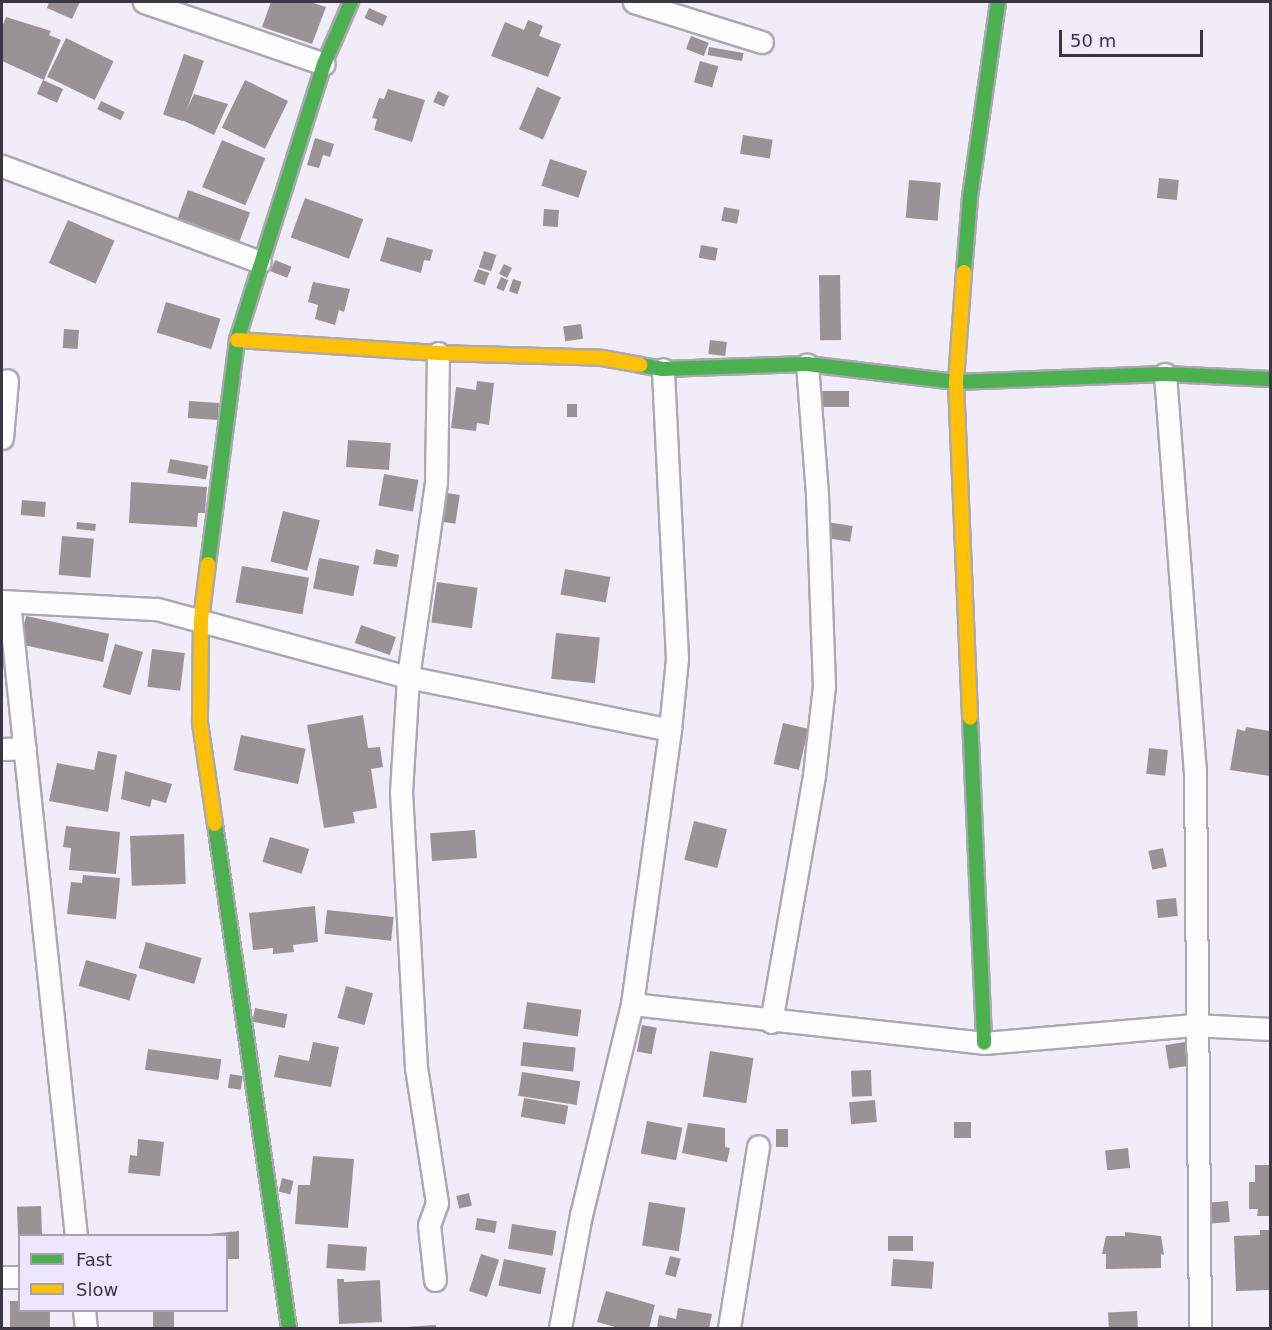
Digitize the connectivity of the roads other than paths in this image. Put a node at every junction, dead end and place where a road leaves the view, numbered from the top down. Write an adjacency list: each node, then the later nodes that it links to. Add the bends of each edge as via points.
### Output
1 (144, 2): 6 (street)
2 (351, 2): 6 (street)
3 (634, 2): 5 (street)
4 (998, 2): 16 (street, via 970,197)
5 (762, 42)
6 (324, 64): 8 (street)
7 (2, 166): 8 (street)
8 (260, 262): 9 (street)
9 (237, 340): 10 (street); 19 (street)
10 (438, 353): 12 (street, via 602,358); 20 (street, via 436,482)
11 (807, 364): 12 (street); 16 (street); 25 (street, via 817,494 824,686 814,775)
12 (663, 369): 21 (street, via 677,658)
13 (1165, 374): 14 (street); 16 (street); 26 (street, via 1195,770)
14 (1270, 379)
15 (7, 380): 17 (street)
16 (956, 382): 28 (street)
17 (2, 438)
18 (5, 602): 19 (street, via 114,605 157,609); 22 (street)
19 (201, 620): 20 (street); 36 (street, via 200,723)
20 (408, 677): 21 (street); 33 (street, via 401,792 406,916 416,1068 437,1203 429,1225)
21 (670, 730): 24 (street)
22 (25, 748): 23 (street); 30 (street)
23 (2, 749)
24 (632, 1004): 25 (street); 37 (street, via 581,1215)
25 (771, 1022): 28 (street)
26 (1194, 1025): 27 (street); 28 (street); 39 (street)
27 (1270, 1029)
28 (984, 1043)
29 (758, 1146): 38 (street)
30 (76, 1234)
31 (2, 1277): 32 (street)
32 (18, 1277)
33 (435, 1280)
34 (84, 1312): 35 (street)
35 (86, 1329)
36 (289, 1329)
37 (560, 1329)
38 (729, 1329)
39 (1200, 1329)

